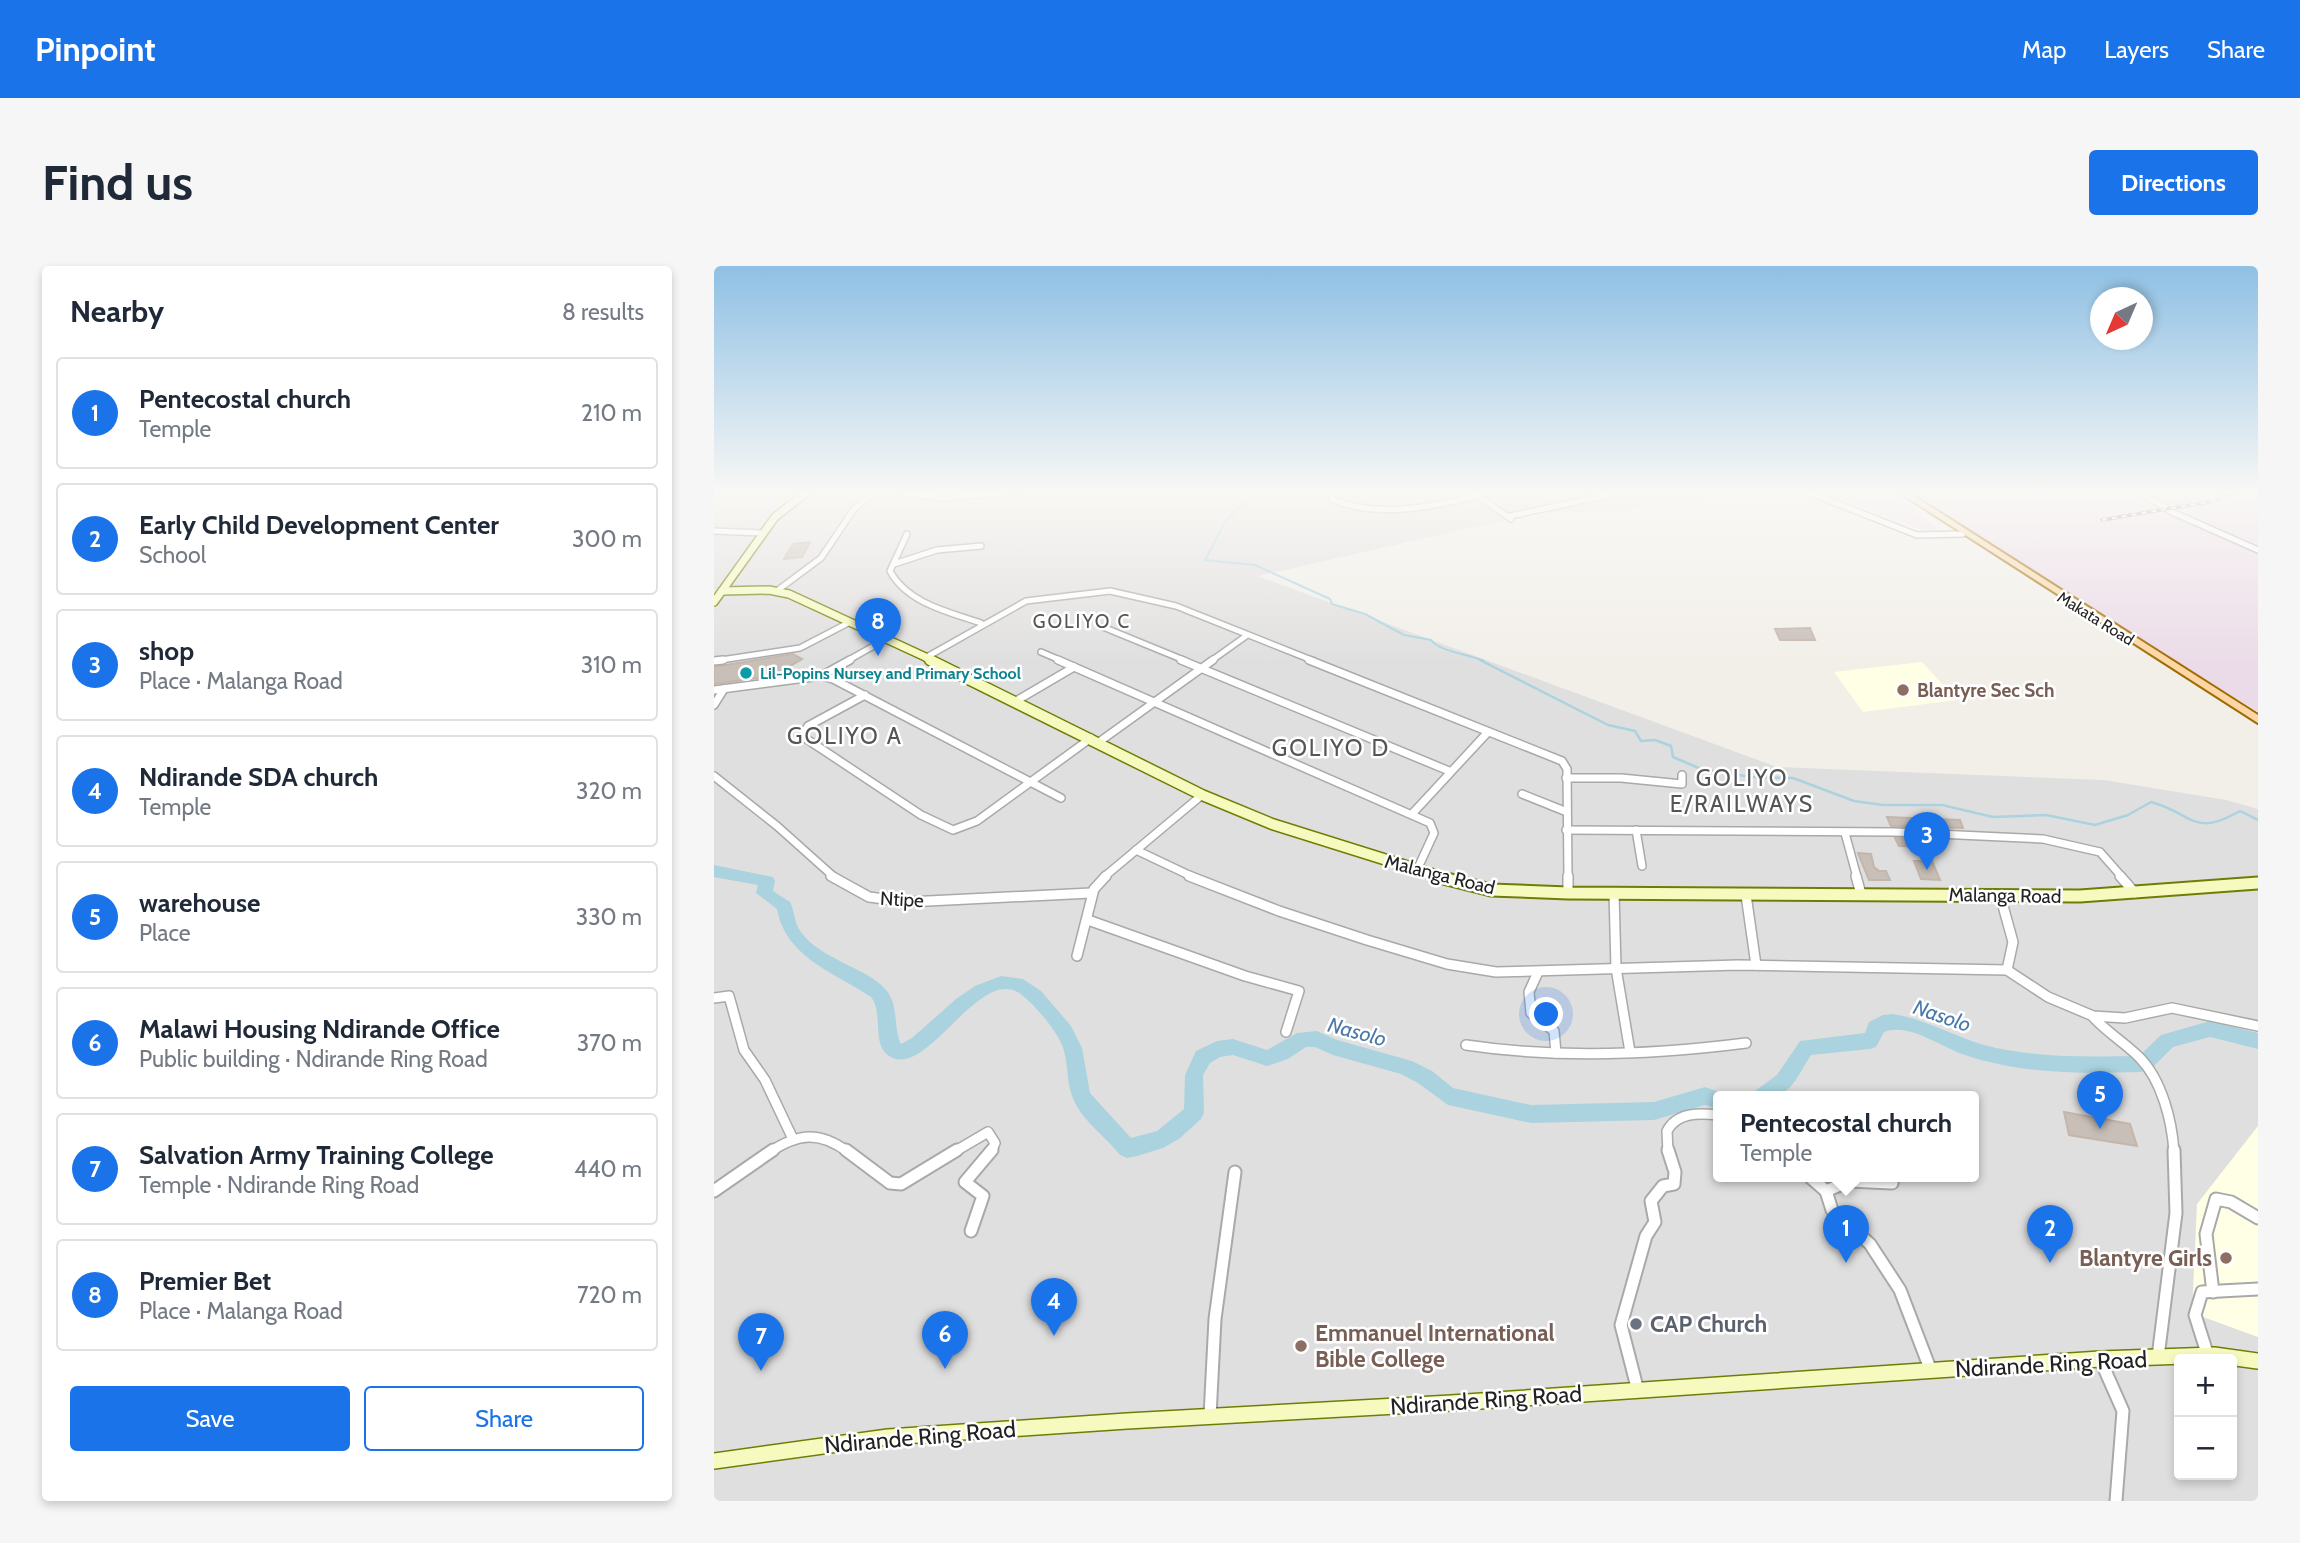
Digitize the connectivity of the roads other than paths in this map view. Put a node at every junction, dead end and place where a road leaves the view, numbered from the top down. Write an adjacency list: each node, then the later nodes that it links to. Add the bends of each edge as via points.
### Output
1 (751, 549): 8 (street)
2 (827, 549): 7 (street)
3 (901, 549): 6 (street)
4 (947, 549): 6 (street)
5 (1986, 549): 27 (main road, Makata Road)
6 (894, 564): 11 (street, via 892,578 904,590)
7 (778, 590): 8 (street, Malanga Road); 10 (street, Malanga Road)
8 (722, 591): 9 (street)
9 (714, 602)
10 (850, 622): 14 (street, Malanga Road); 17 (street, via 800,648)
11 (981, 624): 13 (street, via 1026,601 1110,592 1164,603); 16 (street)
12 (1103, 627): 19 (street)
13 (1245, 636): 19 (street); 28 (street)
14 (886, 639): 16 (street, Malanga Road); 20 (street)
15 (1041, 652): 18 (street)
16 (925, 658): 24 (street, Malanga Road)
17 (714, 661)
18 (1074, 667): 24 (street); 25 (street)
19 (1202, 668): 25 (street); 30 (street)
20 (821, 676): 21 (street); 23 (street)
21 (724, 689): 22 (street); 26 (street)
22 (714, 690)
23 (865, 695): 34 (street); 34 (street, via 808,726 802,736 945,828 964,828 977,821)
24 (1016, 701): 29 (street, Malanga Road)
25 (1154, 702): 29 (street); 39 (street)
26 (714, 705)
27 (2258, 720)
28 (1488, 732): 30 (street); 33 (street, via 1562,761)
29 (1095, 740): 34 (street); 36 (street, Malanga Road)
30 (1449, 771): 39 (street)
31 (1682, 775): 33 (street, via 1682,784)
32 (714, 776): 47 (street, Ntipe, via 828,874 869,897 908,902)
33 (1566, 778): 38 (street)
34 (1030, 782): 37 (street)
35 (1522, 794): 38 (street)
36 (1202, 795): 43 (street); 45 (street, Malanga Road, via 1272,824)
37 (1061, 798)
38 (1567, 812): 40 (street)
39 (1412, 814): 45 (street, via 1434,830)
40 (1566, 830): 41 (street); 48 (street)
41 (1636, 830): 42 (street); 44 (street)
42 (1845, 833): 50 (street, via 1997,835 2080,845 2106,856); 51 (street)
43 (1136, 850): 47 (street); 59 (street, via 1219,889 1436,961 1490,971)
44 (1642, 866)
45 (1417, 870): 48 (street, Malanga Road, via 1491,890)
46 (2258, 883): 50 (street, Malanga Road)
47 (1091, 893): 54 (street)
48 (1568, 893): 49 (street, Malanga Road)
49 (1614, 893): 52 (street, Malanga Road); 57 (street)
50 (2135, 893): 53 (street, Malanga Road)
51 (1861, 894): 52 (street, Malanga Road); 53 (street, Malanga Road)
52 (1746, 895): 56 (street)
53 (2000, 895): 58 (street, via 2013,935 2013,961)
54 (1088, 920): 55 (street); 63 (street, via 1244,978 1299,991)
55 (1077, 956)
56 (1756, 965): 57 (street); 58 (street)
57 (1616, 968): 59 (street); 66 (street)
58 (2007, 970): 61 (street, via 2072,1010)
59 (1538, 972): 67 (street, via 1529,992 1531,1013 1554,1031)
60 (714, 998): 69 (street, via 729,996 744,1050 765,1080)
61 (2094, 1018): 62 (street, via 2172,1008); 80 (street, via 2152,1074 2164,1097 2176,1141 2177,1204)
62 (2258, 1026)
63 (1286, 1031)
64 (1746, 1042): 66 (street)
65 (1466, 1045): 67 (street, via 1508,1053)
66 (1630, 1052): 67 (street)
67 (1556, 1053)
68 (1713, 1115): 86 (street, via 1677,1117 1666,1140 1678,1171 1674,1184 1663,1186 1651,1201 1655,1222 1646,1236 1621,1325)
69 (792, 1137): 73 (street); 76 (street, via 830,1139 890,1183 901,1184 988,1132 995,1143 992,1151 965,1182 983,1196)
70 (1235, 1172): 87 (street, via 1215,1319)
71 (1816, 1182): 74 (street)
72 (1840, 1182): 74 (street)
73 (714, 1191)
74 (1826, 1191): 85 (street, via 1832,1210 1870,1244 1900,1290)
75 (2258, 1218): 78 (street, via 2216,1199 2205,1221 2204,1248)
76 (971, 1231)
77 (2258, 1289): 78 (street)
78 (2213, 1292): 79 (street, via 2202,1293 2195,1315)
79 (2207, 1354)
80 (2158, 1357): 81 (street, Ndirande Ring Road); 82 (street, Ndirande Ring Road)
81 (2174, 1357)
82 (2100, 1359): 85 (street, Ndirande Ring Road); 89 (street, via 2123,1411)
83 (2237, 1359): 84 (street, Ndirande Ring Road)
84 (2258, 1361)
85 (1931, 1371): 86 (street, Ndirande Ring Road)
86 (1638, 1391): 87 (street, Ndirande Ring Road)
87 (1210, 1416): 88 (street, Ndirande Ring Road, via 888,1437)
88 (714, 1461)
89 (2116, 1501)

